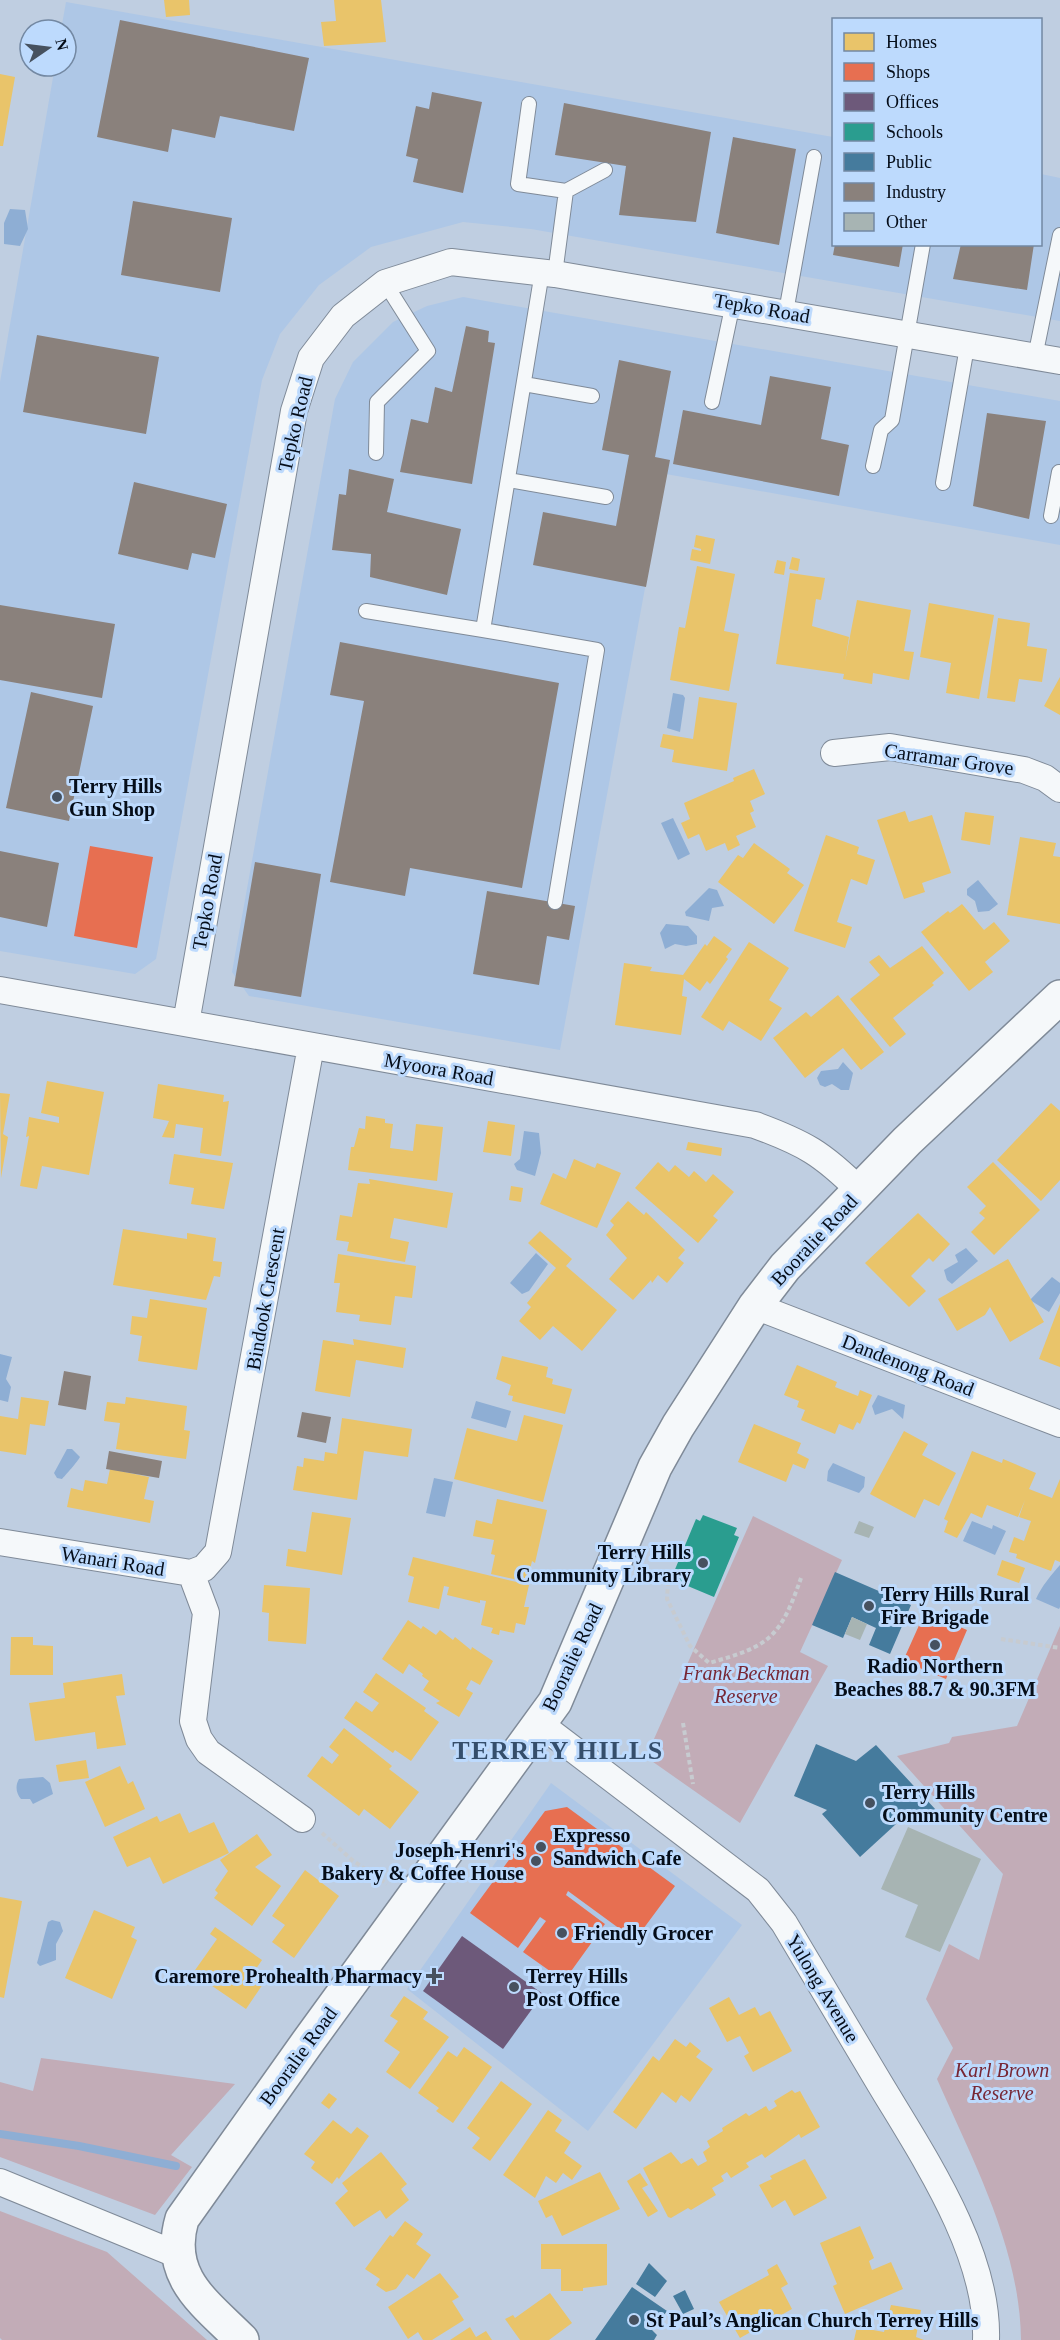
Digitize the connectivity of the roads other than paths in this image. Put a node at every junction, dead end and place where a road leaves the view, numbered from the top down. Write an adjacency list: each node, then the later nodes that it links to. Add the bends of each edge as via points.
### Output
1 (529, 104): 4 (lane, via 518,184)
2 (814, 157): 10 (lane)
3 (605, 170): 4 (lane)
4 (566, 191): 7 (lane)
5 (1060, 235): 13 (lane)
6 (923, 246): 11 (lane)
7 (548, 273): 8 (street, Tepko Road, via 451,262); 9 (street, Tepko Road); 14 (lane)
8 (385, 283): 17 (lane, via 428,351 377,402); 31 (street, Tepko Road, via 343,316 311,358 294,411)
9 (733, 303): 10 (street, Tepko Road); 16 (lane)
10 (786, 312): 11 (street, Tepko Road)
11 (906, 336): 12 (street, Tepko Road); 18 (lane, via 892,420 880,430)
12 (967, 347): 13 (street, Tepko Road); 21 (lane)
13 (1048, 359)
14 (524, 384): 15 (lane); 20 (lane)
15 (592, 396)
16 (712, 402)
17 (376, 453)
18 (873, 466)
19 (1060, 468): 23 (lane)
20 (508, 480): 22 (lane); 25 (lane)
21 (943, 483)
22 (606, 497)
23 (1051, 516)
24 (366, 611): 25 (lane)
25 (483, 630): 28 (lane, via 597,650)
26 (834, 753): 27 (street, Carramar Grove, via 890,747 1024,770)
27 (1060, 789)
28 (555, 902)
29 (0, 990): 31 (street, Myoora Road)
30 (1060, 997): 33 (street, Booralie Road, via 907,1141)
31 (186, 1023): 32 (street, Myoora Road)
32 (311, 1046): 33 (street, Myoora Road, via 755,1125 791,1138 821,1155); 37 (street, Bindook Crescent)
33 (860, 1191): 34 (street, Booralie Road, via 785,1268)
34 (755, 1306): 35 (street, Dandenong Road); 39 (street, Booralie Road, via 656,1467 567,1678)
35 (1060, 1424)
36 (0, 1542): 38 (street, Wanari Road)
37 (218, 1552): 38 (street, Wanari Road, via 204,1568)
38 (190, 1573): 40 (street, via 206,1613 193,1721 199,1739 208,1752)
39 (540, 1724): 42 (street, Booralie Road, via 201,2190 183,2219 177,2237); 44 (street, Yulong Avenue, via 758,1890 784,1923 921,2152 954,2217 975,2269 987,2320)
40 (302, 1819)
41 (0, 2182): 42 (street)
42 (178, 2255): 43 (street, Booralie Road, via 190,2287)
43 (242, 2340)
44 (986, 2340)

